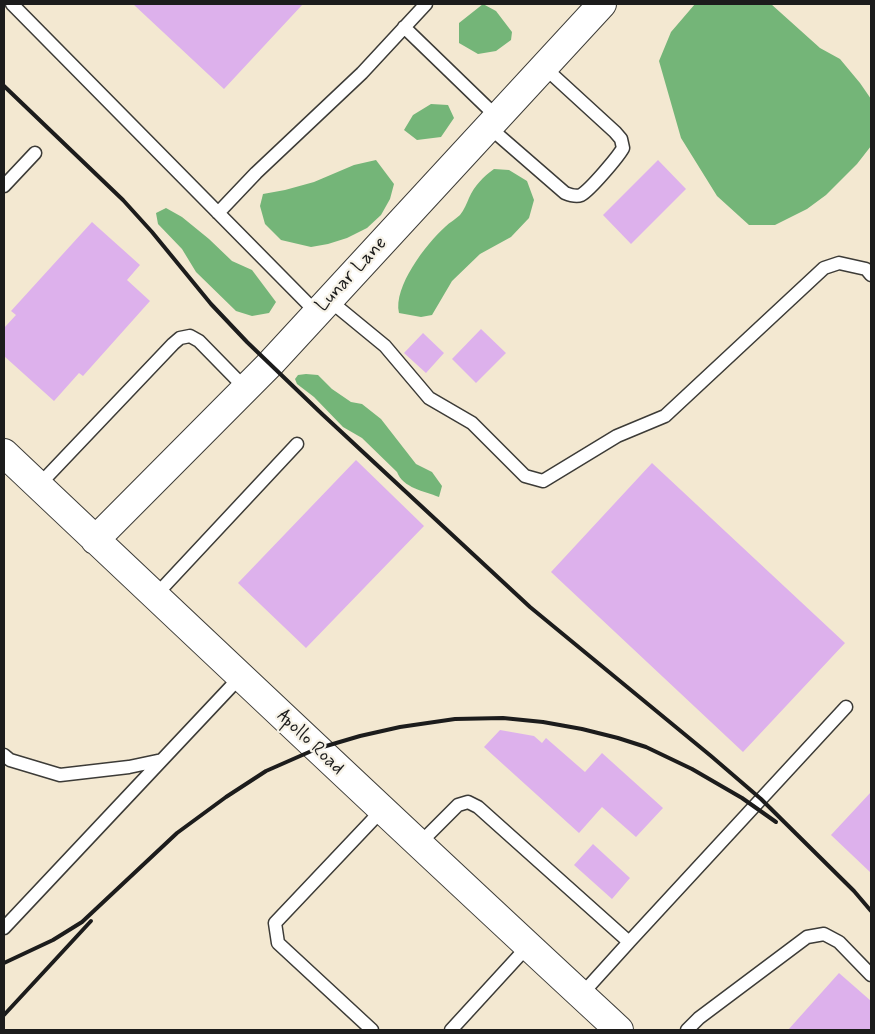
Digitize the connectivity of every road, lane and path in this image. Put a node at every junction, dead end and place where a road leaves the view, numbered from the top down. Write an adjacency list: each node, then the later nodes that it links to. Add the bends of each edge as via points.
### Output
1 (12, 4): 9 (lane)
2 (426, 4): 4 (lane)
3 (602, 4): 5 (street, Lunar Lane)
4 (404, 27): 6 (lane); 9 (lane, via 362,73)
5 (544, 67): 6 (street, Lunar Lane); 6 (lane, via 621,139 623,148 613,162 580,196 572,196 565,193)
6 (493, 122): 11 (street, Lunar Lane)
7 (35, 153): 8 (lane)
8 (4, 186)
9 (218, 213): 11 (lane)
10 (871, 275): 11 (lane, via 866,270 839,263 824,268 665,416 617,436 543,481 525,476 472,423 429,398 385,346)
11 (323, 307): 12 (street, Lunar Lane)
12 (246, 388): 15 (lane, via 199,341 190,336 180,338); 16 (street, Lunar Lane)
13 (297, 444): 17 (lane)
14 (4, 453): 15 (street, Apollo Road)
15 (38, 486): 16 (street, Apollo Road)
16 (95, 540): 17 (street, Apollo Road)
17 (155, 596): 18 (street, Apollo Road)
18 (241, 676): 21 (lane); 22 (street, Apollo Road)
19 (846, 707): 25 (lane)
20 (4, 755): 21 (lane, via 10,760 60,775)
21 (162, 760): 24 (lane)
22 (382, 810): 23 (street, Apollo Road); 29 (lane, via 275,923 278,943)
23 (419, 844): 25 (lane, via 458,806 468,802 478,807); 26 (street, Apollo Road)
24 (4, 928)
25 (629, 942): 28 (lane)
26 (528, 946): 28 (street, Apollo Road); 30 (lane)
27 (871, 975): 32 (lane, via 839,942 824,934 807,936 698,1018)
28 (581, 995): 31 (street, Apollo Road)
29 (372, 1030)
30 (451, 1030)
31 (619, 1030)
32 (687, 1030)

